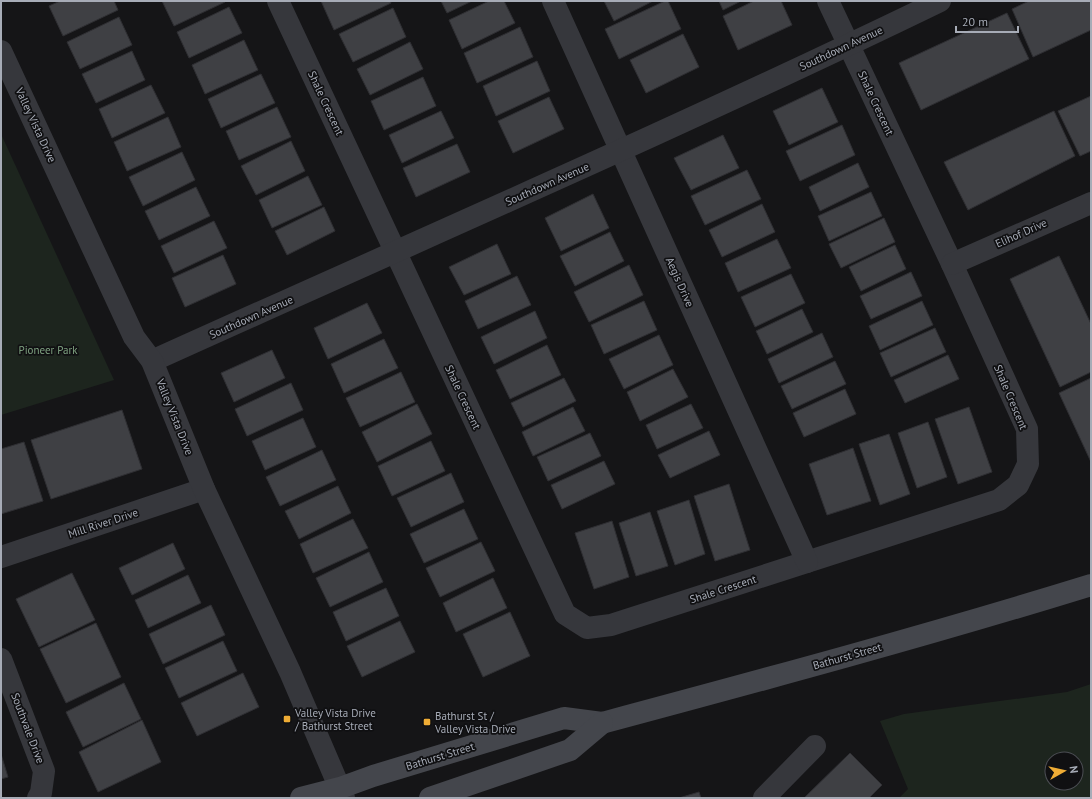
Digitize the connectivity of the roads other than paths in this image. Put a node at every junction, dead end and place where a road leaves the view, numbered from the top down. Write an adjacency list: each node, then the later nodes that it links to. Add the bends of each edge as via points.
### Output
1 (278, 1): 9 (street, Shale Crescent)
2 (553, 1): 7 (street, Aegis Drive)
3 (828, 1): 5 (street, Shale Crescent)
4 (940, 1): 5 (street, Southdown Avenue)
5 (848, 46): 7 (street, Southdown Avenue); 10 (street, Shale Crescent)
6 (1, 51): 11 (street, Valley Vista Drive, via 134,336)
7 (621, 150): 9 (street, Southdown Avenue); 14 (street, Aegis Drive)
8 (1091, 203): 10 (street, Elihof Drive)
9 (396, 252): 11 (street, Southdown Avenue); 14 (street, Shale Crescent, via 565,614 588,628 611,625)
10 (952, 264): 14 (street, Shale Crescent, via 1027,429 1028,464 1018,485 999,500)
11 (152, 361): 12 (street, Valley Vista Drive)
12 (204, 489): 13 (street, Mill River Drive); 19 (street, Valley Vista Drive, via 290,672)
13 (1, 557)
14 (807, 562)
15 (1091, 585): 17 (main road, Bathurst Street, via 836,660)
16 (1, 659): 20 (street, Southvale Drive, via 44,771)
17 (602, 723): 19 (main road, Bathurst Street, via 564,718 373,776); 22 (main road, Bathurst Street, via 570,750)
18 (815, 746): 23 (street)
19 (342, 793): 21 (main road, Bathurst Street)
20 (38, 798)
21 (301, 798)
22 (430, 798)
23 (764, 798)

